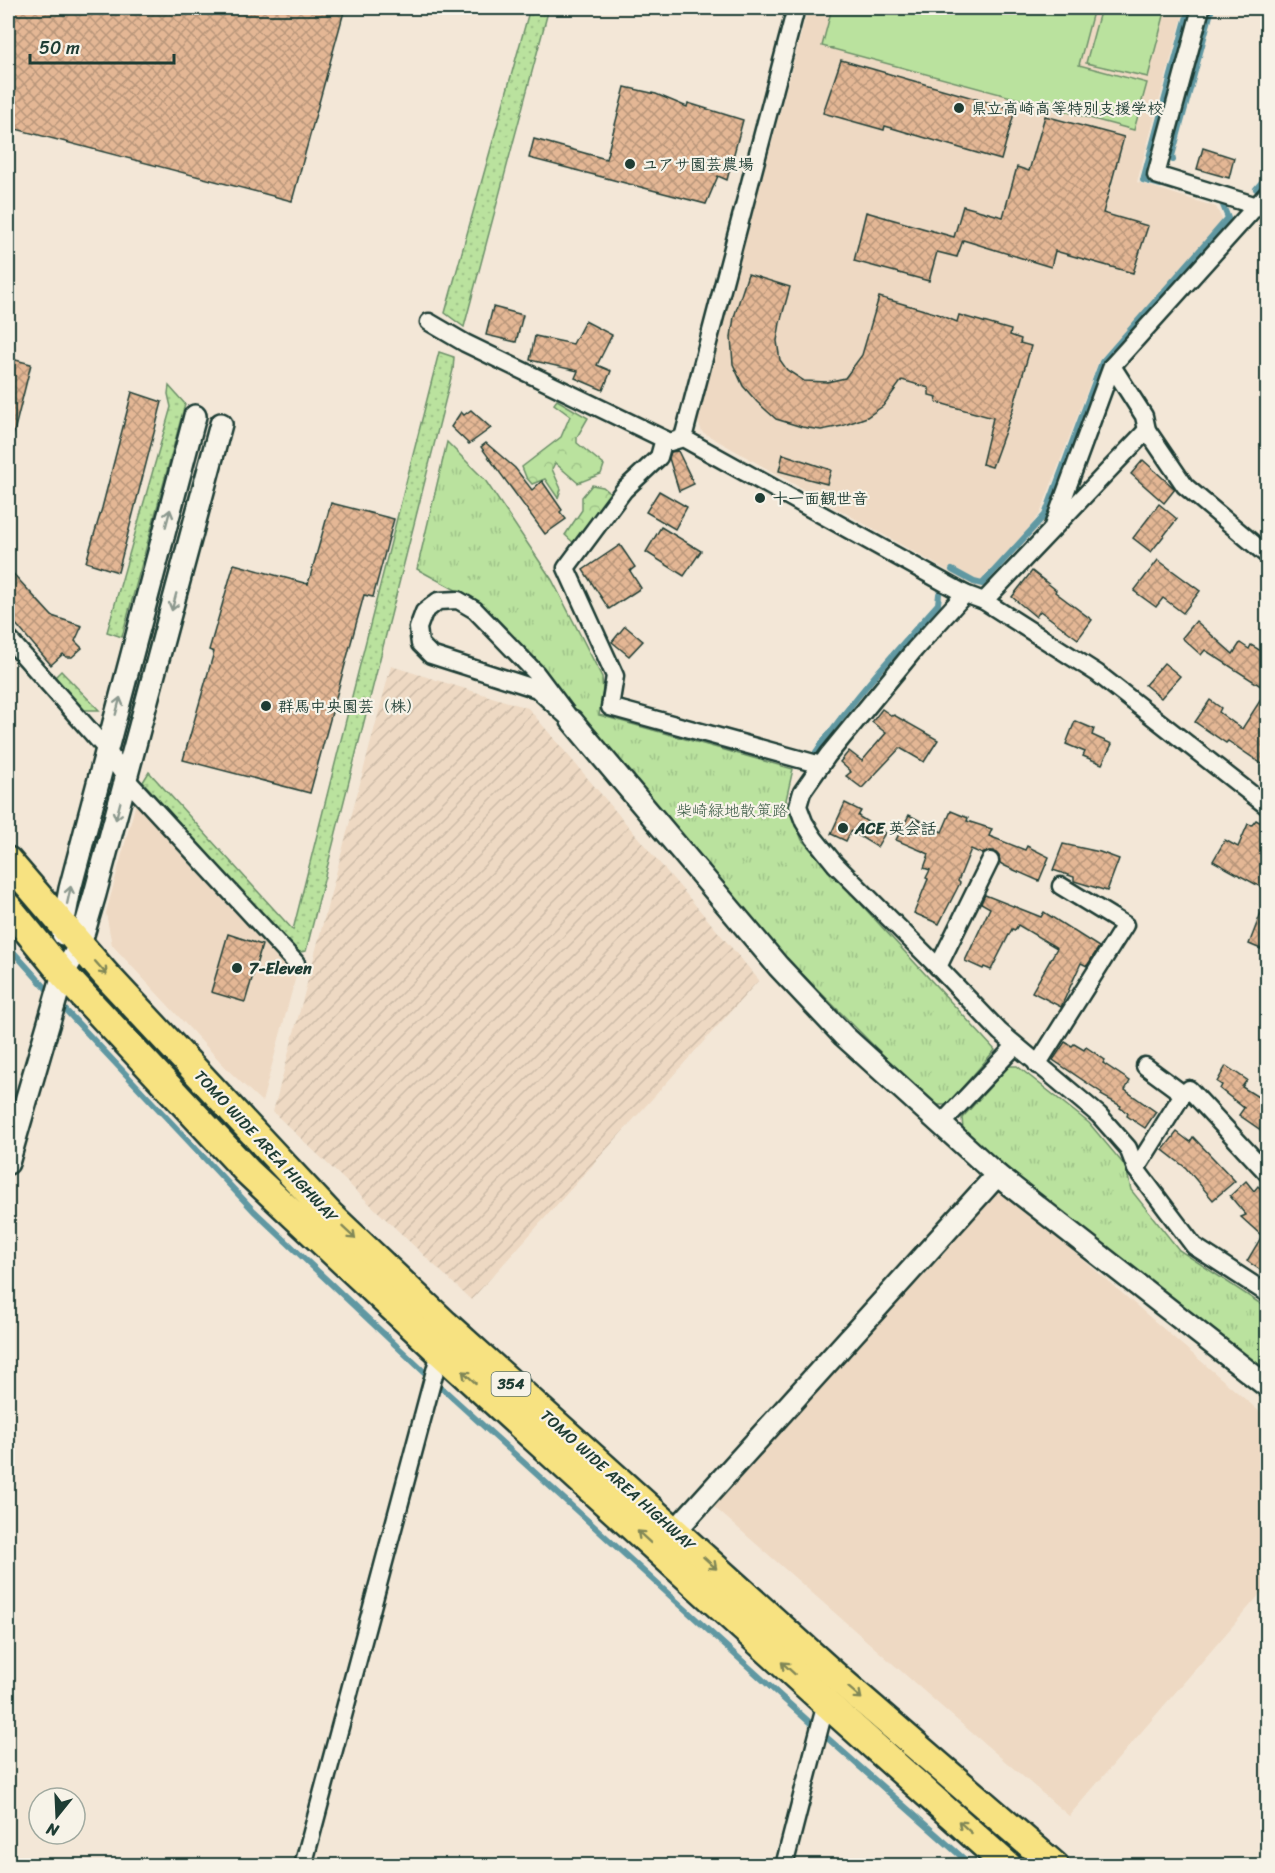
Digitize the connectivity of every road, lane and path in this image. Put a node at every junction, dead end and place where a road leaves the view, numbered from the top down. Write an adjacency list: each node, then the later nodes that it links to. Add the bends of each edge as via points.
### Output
1 (796, 8): 9 (street)
2 (1201, 8): 3 (street, via 1156,175)
3 (1262, 199): 5 (street)
4 (429, 322): 10 (street)
5 (1112, 366): 8 (street, via 1144,416); 11 (street)
6 (195, 416): 17 (street, one-way to 6)
7 (221, 424): 19 (street, one-way to 19)
8 (1147, 430): 11 (street); 12 (street, via 1185,486)
9 (683, 438): 10 (street, via 670,442); 13 (street)
10 (664, 439): 18 (street, via 659,457 624,490 566,568 615,676 609,707)
11 (1052, 529): 14 (street)
12 (1268, 556)
13 (965, 594): 14 (street); 18 (street)
14 (984, 601): 20 (street, via 1097,673)
15 (8, 638): 17 (street)
16 (572, 721): 16 (street, via 537,689 431,655 420,644 418,628 424,612 438,601 458,600 475,610 536,673); 33 (street, via 778,966 844,1036)
17 (107, 750): 19 (street); 25 (street, one-way to 17, via 70,889)
18 (821, 765): 27 (street, via 802,792 798,806 804,822 835,864)
19 (126, 778): 25 (street, one-way to 25); 26 (street)
20 (1268, 807)
21 (8, 861): 25 (highway, TOMO WIDE AREA HIGHWAY / 354)
22 (990, 861): 27 (street)
23 (1061, 886): 30 (street, via 1125,925)
24 (8, 907): 28 (highway, TOMO WIDE AREA HIGHWAY / 354)
25 (72, 935): 28 (street); 42 (highway, TOMO WIDE AREA HIGHWAY / 354, one-way to 42, via 329,1214)
26 (296, 963)
27 (938, 967): 29 (street)
28 (63, 974): 34 (street); 40 (highway, TOMO WIDE AREA HIGHWAY / 354, via 247,1171)
29 (1016, 1046): 30 (street); 33 (street)
30 (1037, 1065): 36 (street, via 1099,1115 1128,1148)
31 (1145, 1066): 36 (street, via 1183,1094)
32 (1189, 1089): 37 (street)
33 (941, 1125): 38 (street)
34 (11, 1135): 35 (street)
35 (8, 1163)
36 (1136, 1169): 39 (street, via 1194,1246)
37 (1268, 1174)
38 (997, 1175): 41 (street); 42 (street)
39 (1268, 1294)
40 (440, 1352): 43 (highway, TOMO WIDE AREA HIGHWAY / 354, one-way to 40); 44 (street)
41 (1267, 1385)
42 (675, 1531): 47 (highway, TOMO WIDE AREA HIGHWAY / 354, one-way to 47)
43 (826, 1703): 45 (street); 46 (highway, TOMO WIDE AREA HIGHWAY / 354, one-way to 43)
44 (303, 1866)
45 (783, 1866)
46 (1008, 1866)
47 (1055, 1866)

